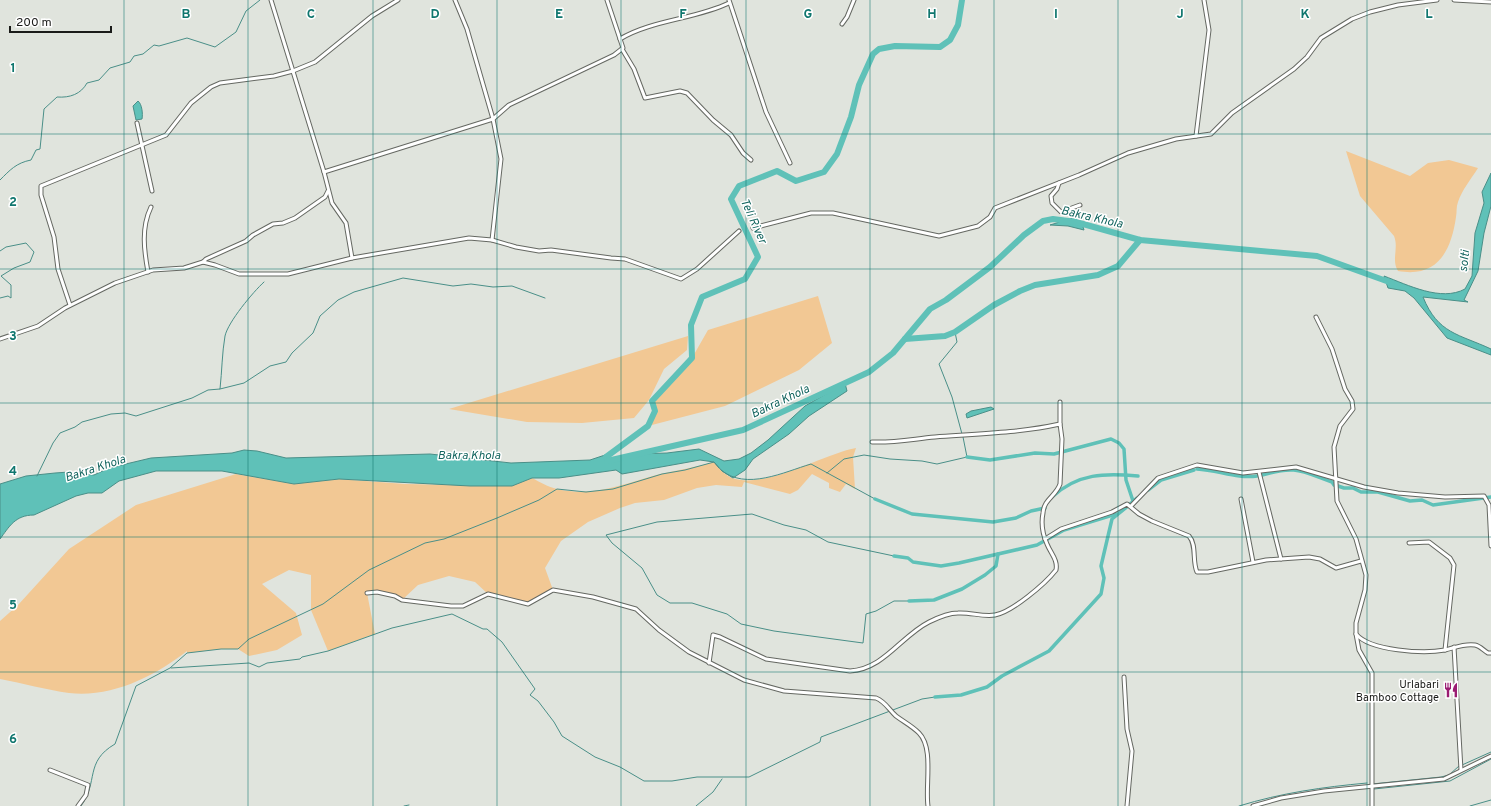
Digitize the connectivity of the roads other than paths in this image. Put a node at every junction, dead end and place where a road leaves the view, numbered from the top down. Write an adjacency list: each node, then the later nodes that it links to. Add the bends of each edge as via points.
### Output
1 (271, 0): 14 (street)
2 (398, 0): 14 (street, via 372,16 315,62)
3 (455, 0): 15 (street, via 467,29)
4 (607, 0): 12 (street)
5 (854, 0): 11 (street, via 848,17)
6 (1204, 0): 17 (street, via 1209,30)
7 (1437, 0): 17 (street, via 1398,5 1352,19 1321,38 1307,58 1232,113 1211,134)
8 (1454, 0): 10 (street)
9 (729, 1): 12 (street, via 706,12 638,31); 20 (street, via 766,112)
10 (1491, 2)
11 (842, 24)
12 (620, 39): 13 (street)
13 (622, 49): 15 (street, via 509,105); 19 (street, via 634,69 645,98 687,92 731,135 743,153)
14 (293, 72): 18 (street, via 220,83 211,87 191,103 166,135); 21 (street)
15 (493, 119): 21 (street); 29 (street, via 501,159)
16 (137, 123): 18 (street)
17 (1196, 136): 22 (street, via 1128,153)
18 (141, 144): 23 (street); 33 (street, via 41,186 41,195 54,237 58,269)
19 (752, 160)
20 (790, 163)
21 (324, 172): 24 (street)
22 (1059, 183): 25 (street, via 1051,196 1052,203 1061,212); 27 (street, via 995,208 990,217 978,226 939,236 833,213 812,213)
23 (152, 191)
24 (328, 191): 30 (street, via 332,203 346,223); 31 (street, via 325,197 295,218 273,224 253,234 246,241)
25 (1080, 205)
26 (151, 207): 32 (street, via 145,229)
27 (753, 228)
28 (739, 231): 29 (street, via 681,280 625,258 534,250)
29 (492, 240): 30 (street, via 460,239)
30 (352, 258): 31 (street, via 293,273 252,275 239,274)
31 (203, 262): 32 (street, via 184,268)
32 (148, 272): 33 (street, via 125,278)
33 (70, 305): 35 (street, via 38,326)
34 (1316, 318): 40 (street, via 1332,349 1345,390 1352,401 1353,410 1337,432 1334,447)
35 (0, 339)
36 (1060, 402): 37 (street)
37 (1060, 424): 38 (street, via 999,433 911,439 894,443); 43 (street, via 1060,484 1058,490 1045,502 1042,514)
38 (872, 442)
39 (1259, 472): 40 (street, via 1296,467); 42 (street, via 1243,473 1197,465 1158,478); 46 (street)
40 (1335, 480): 45 (street, via 1422,496 1486,499 1489,505); 48 (street, via 1337,501 1356,539)
41 (1241, 499): 47 (street)
42 (1131, 506): 43 (street, via 1126,504 1112,512 1068,526); 47 (street, via 1139,514 1192,539 1197,572)
43 (1046, 538): 54 (street, via 1056,560 1056,570 1034,592 999,614 957,612 929,622 883,659 861,670 850,671 766,659 713,635)
44 (1409, 543): 52 (street, via 1429,542 1450,558 1454,565)
45 (1491, 546)
46 (1281, 559): 47 (street); 48 (street, via 1315,557 1336,568 1361,560)
47 (1253, 562)
48 (1362, 562): 50 (street, via 1366,581 1356,623)
49 (367, 593): 54 (street, via 377,592 402,600 463,606 488,594 528,604 553,590 567,591 636,610 671,640)
50 (1356, 634): 52 (street, via 1367,642 1402,651); 59 (street, via 1359,650 1372,673)
51 (1454, 647): 52 (street); 53 (street, via 1476,645); 58 (street)
52 (1445, 650)
53 (1491, 653)
54 (709, 663): 61 (street, via 744,680 784,691 882,700 926,743)
55 (1124, 677): 62 (street, via 1127,729 1132,751)
56 (1491, 756): 58 (street)
57 (50, 770): 60 (street, via 88,785 85,798)
58 (1461, 770): 59 (street, via 1444,779)
59 (1371, 786): 63 (street, via 1292,796); 64 (street)
60 (78, 806)
61 (928, 806)
62 (1127, 806)
63 (1253, 806)
64 (1372, 806)

